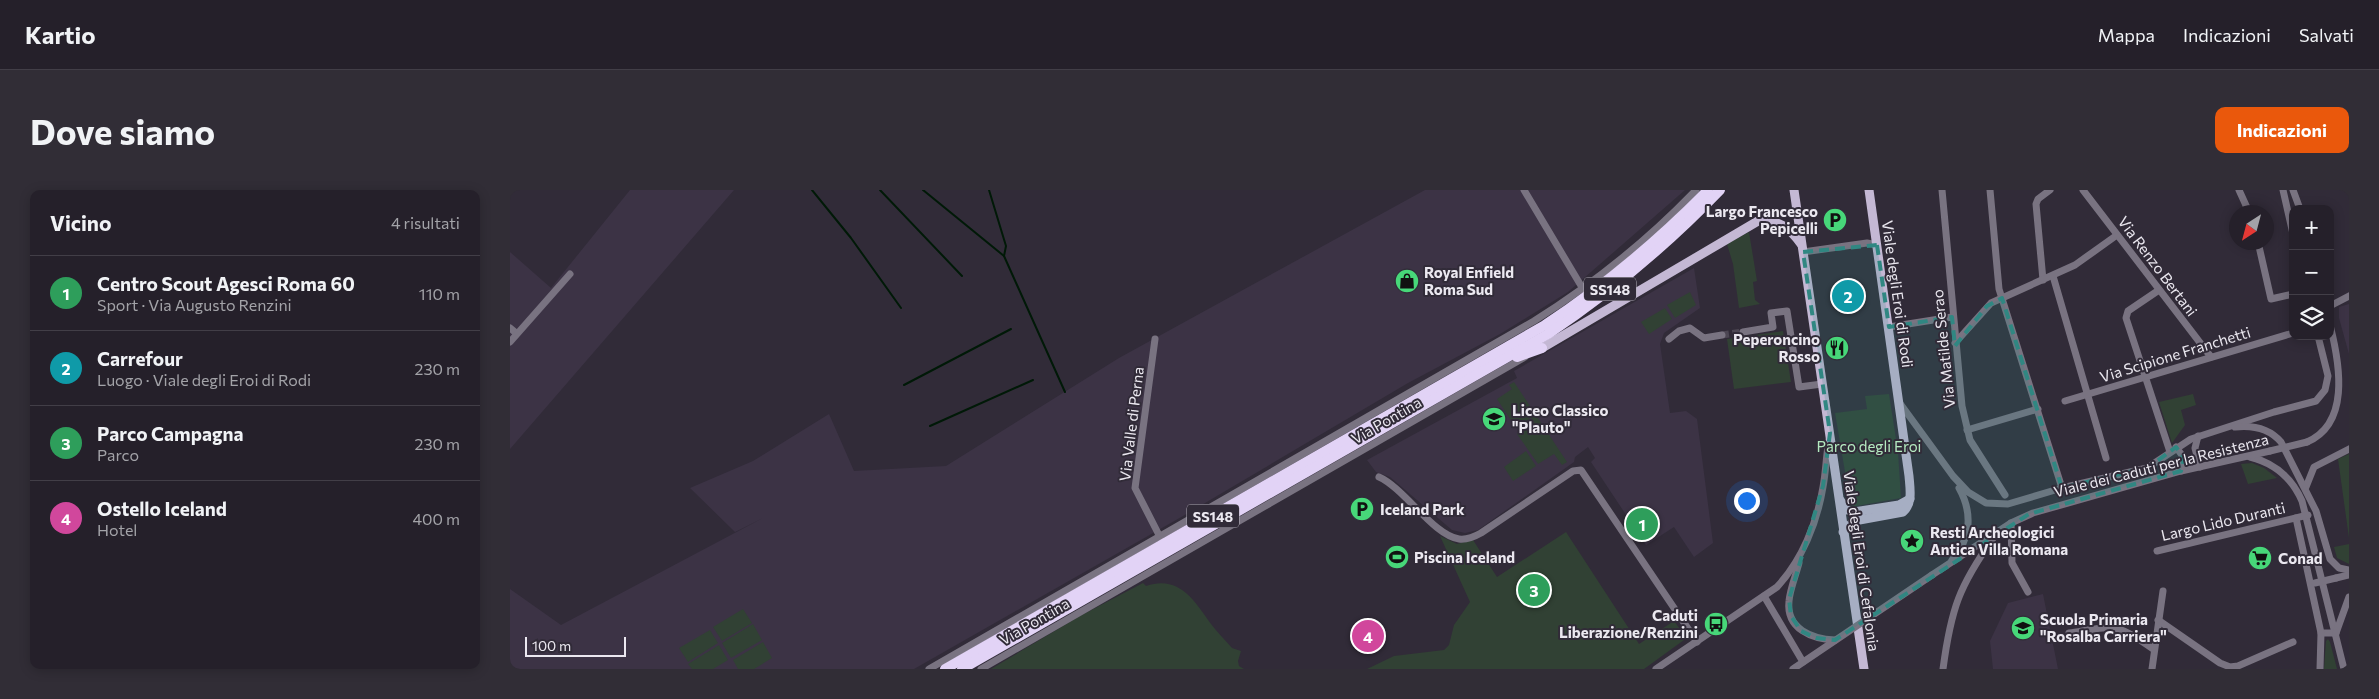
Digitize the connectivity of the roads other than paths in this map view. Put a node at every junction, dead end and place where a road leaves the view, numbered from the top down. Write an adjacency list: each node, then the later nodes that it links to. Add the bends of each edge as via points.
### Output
1 (1524, 190): 24 (street)
2 (1708, 190): 44 (highway, SS148, via 1662,235 1583,300)
3 (1720, 190): 44 (highway, SS148, via 1666,244 1588,307 1548,334)
4 (1794, 190): 19 (main road, Viale degli Eroi di Cefalonia)
5 (1869, 190): 18 (main road, Viale degli Eroi di Rodi)
6 (1942, 190): 30 (street, Via Matilde Serao)
7 (1990, 190): 28 (street, via 1998,285)
8 (2050, 190): 23 (street, via 2036,204)
9 (2084, 190): 17 (street, Via Renzo Bertani)
10 (2239, 190): 14 (street)
11 (2282, 190): 16 (street)
12 (2293, 190): 15 (street)
13 (1694, 191): 24 (street, Via Pontina, via 1635,248)
14 (2246, 205)
15 (2299, 205)
16 (2289, 211)
17 (2117, 235): 22 (street, via 2085,259); 25 (street, Via Renzo Bertani)
18 (1877, 245): 19 (street); 31 (main road, Viale degli Eroi di Rodi)
19 (1802, 248): 42 (main road, Via Pontina, via 1794,234 1779,223 1758,221); 48 (main road, Viale degli Eroi di Cefalonia)
20 (2260, 250): 26 (street, via 2271,299)
21 (570, 274): 32 (street)
22 (2053, 276): 23 (street); 49 (street)
23 (2043, 280): 28 (street)
24 (1583, 289): 75 (street, Via Pontina, via 1515,333)
25 (2159, 290): 43 (street, Via Renzo Bertani); 46 (street, via 2126,316)
26 (2289, 295)
27 (2349, 296): 29 (street)
28 (2002, 298): 41 (street, via 1988,305); 52 (street)
29 (2334, 304)
30 (1952, 317): 31 (street); 41 (street, Via Matilde Serao)
31 (1889, 327): 51 (main road, Viale degli Eroi di Rodi)
32 (513, 331): 40 (street)
33 (1743, 332): 48 (street, via 1774,327 1771,313 1787,311 1799,387)
34 (2289, 334): 43 (street, Via Scipione Franchetti)
35 (1722, 335): 36 (street, via 1704,338 1690,328)
36 (1669, 339)
37 (1155, 340): 75 (street, Via Valle di Perna, via 1136,488)
38 (2319, 340): 53 (street, Viale dei Caduti per la Resistenza, via 2328,376 2323,393 2314,402)
39 (2334, 340): 45 (street)
40 (510, 342)
41 (1955, 343): 54 (street, Via Matilde Serao)
42 (1542, 348): 44 (highway); 98 (street, Via Pontina)
43 (2211, 357): 46 (street, Via Scipione Franchetti)
44 (1484, 366): 96 (highway, Via Pontina / SS148); 97 (highway, Via Pontina / SS148)
45 (2342, 372): 47 (street); 59 (street, Viale dei Caduti per la Resistenza, bridge, via 2345,398 2340,419 2326,434)
46 (2146, 379): 49 (street, Via Scipione Franchetti); 57 (street)
47 (2346, 379)
48 (1822, 384): 55 (main road, Viale degli Eroi di Cefalonia)
49 (2089, 395): 50 (street, Via Scipione Franchetti); 60 (street)
50 (2066, 401)
51 (1899, 402): 63 (street, Viale dei Caduti per la Resistenza); 69 (main road, Viale degli Eroi di Rodi)
52 (2038, 409): 54 (street); 65 (street)
53 (2222, 429): 56 (street, Viale dei Caduti per la Resistenza); 66 (street, via 2253,427 2274,434 2287,451)
54 (1967, 430): 68 (street, Via Matilde Serao, via 1971,442)
55 (1830, 433): 67 (main road, Viale degli Eroi di Cefalonia); 77 (street, via 1823,486)
56 (2198, 436): 57 (street, Viale dei Caduti per la Resistenza); 61 (street, via 2196,448)
57 (2173, 449): 62 (street, via 2184,458); 65 (street, Viale dei Caduti per la Resistenza, via 2146,468)
58 (2349, 449): 66 (street, via 2315,466)
59 (2249, 457): 61 (street, Viale dei Caduti per la Resistenza); 70 (street, via 2268,464 2288,479 2299,493)
60 (2106, 458)
61 (2200, 467): 62 (street, Viale dei Caduti per la Resistenza)
62 (2181, 471): 72 (street, Viale dei Caduti per la Resistenza, via 2037,511)
63 (1953, 476): 65 (street, Viale dei Caduti per la Resistenza, via 1973,497 1994,505); 78 (street, Viale dei Caduti per la Resistenza, via 1967,504 1969,522 1962,547)
64 (1379, 478): 91 (street, via 1444,532 1458,539 1467,539 1481,533 1573,471 1581,470)
65 (2062, 488)
66 (2306, 488): 70 (street); 79 (street, via 2330,559 2339,568)
67 (1838, 495): 69 (main road, via 1844,506 1854,512 1899,505); 73 (main road, Viale degli Eroi di Cefalonia)
68 (2005, 495)
69 (1910, 499): 73 (main road, via 1903,512 1854,521)
70 (2308, 515): 71 (street, Largo Lido Duranti); 89 (street)
71 (2296, 518): 76 (street, Largo Lido Duranti); 81 (street, Largo Lido Duranti)
72 (2012, 523): 74 (street, Viale dei Caduti per la Resistenza); 83 (street, via 2012,563)
73 (1844, 532): 101 (main road, Viale degli Eroi di Cefalonia)
74 (1997, 533): 78 (street, Viale dei Caduti per la Resistenza); 102 (street, via 1970,571 1958,595)
75 (1160, 537): 95 (street, Via Pontina)
76 (2156, 551)
77 (1800, 556): 84 (street, via 1791,572); 90 (street, via 1789,599 1791,616 1800,630 1808,635)
78 (1947, 566): 90 (street, Viale dei Caduti per la Resistenza, bridge)
79 (2349, 570)
80 (2349, 575): 81 (street, bridge)
81 (2313, 584): 88 (street, Largo Lido Duranti)
82 (2163, 591): 86 (street)
83 (2028, 592)
84 (1764, 596): 91 (street); 94 (street)
85 (2349, 597): 89 (street)
86 (2158, 620): 92 (street, via 2230,667); 93 (street)
87 (2069, 633): 93 (street, via 2116,627)
88 (2322, 633): 89 (street); 104 (street, Largo Lido Duranti)
89 (2336, 633): 105 (street)
90 (1835, 640): 94 (street, Viale dei Caduti per la Resistenza, bridge)
91 (1696, 642): 99 (street)
92 (2293, 642)
93 (2153, 649): 103 (street)
94 (1803, 662): 100 (street, Viale dei Caduti per la Resistenza, bridge)
95 (929, 669)
96 (946, 669)
97 (962, 669)
98 (981, 669)
99 (1656, 669)
100 (1793, 669)
101 (1864, 669)
102 (1943, 669)
103 (2152, 669)
104 (2320, 669)
105 (2344, 669)

